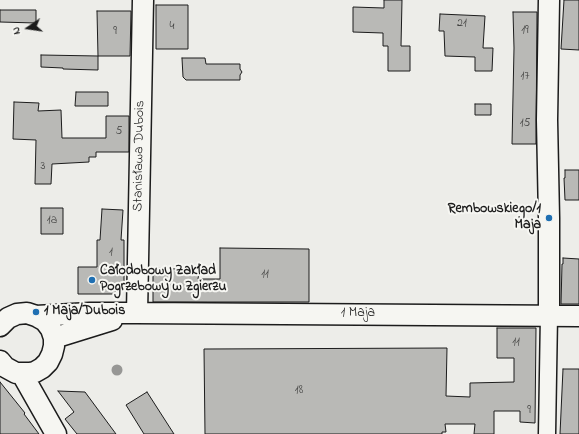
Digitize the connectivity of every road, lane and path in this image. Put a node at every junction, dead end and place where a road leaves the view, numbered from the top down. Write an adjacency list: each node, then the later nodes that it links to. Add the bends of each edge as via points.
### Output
1 (143, 0): 3 (street, Stanisława Dubois)
2 (549, 0): 5 (street)
3 (137, 313): 4 (street, 1 Maja); 5 (street, 1 Maja); 8 (street, 1 Maja)
4 (36, 316): 7 (street, 1 Maja, via 22,313); 8 (street, via 45,321)
5 (549, 316): 6 (street, 1 Maja); 12 (street)
6 (579, 316)
7 (3, 321)
8 (54, 338): 10 (street, via 48,362 42,368)
9 (0, 361): 10 (street, via 10,370)
10 (29, 373): 11 (street)
11 (54, 431)
12 (548, 434)

